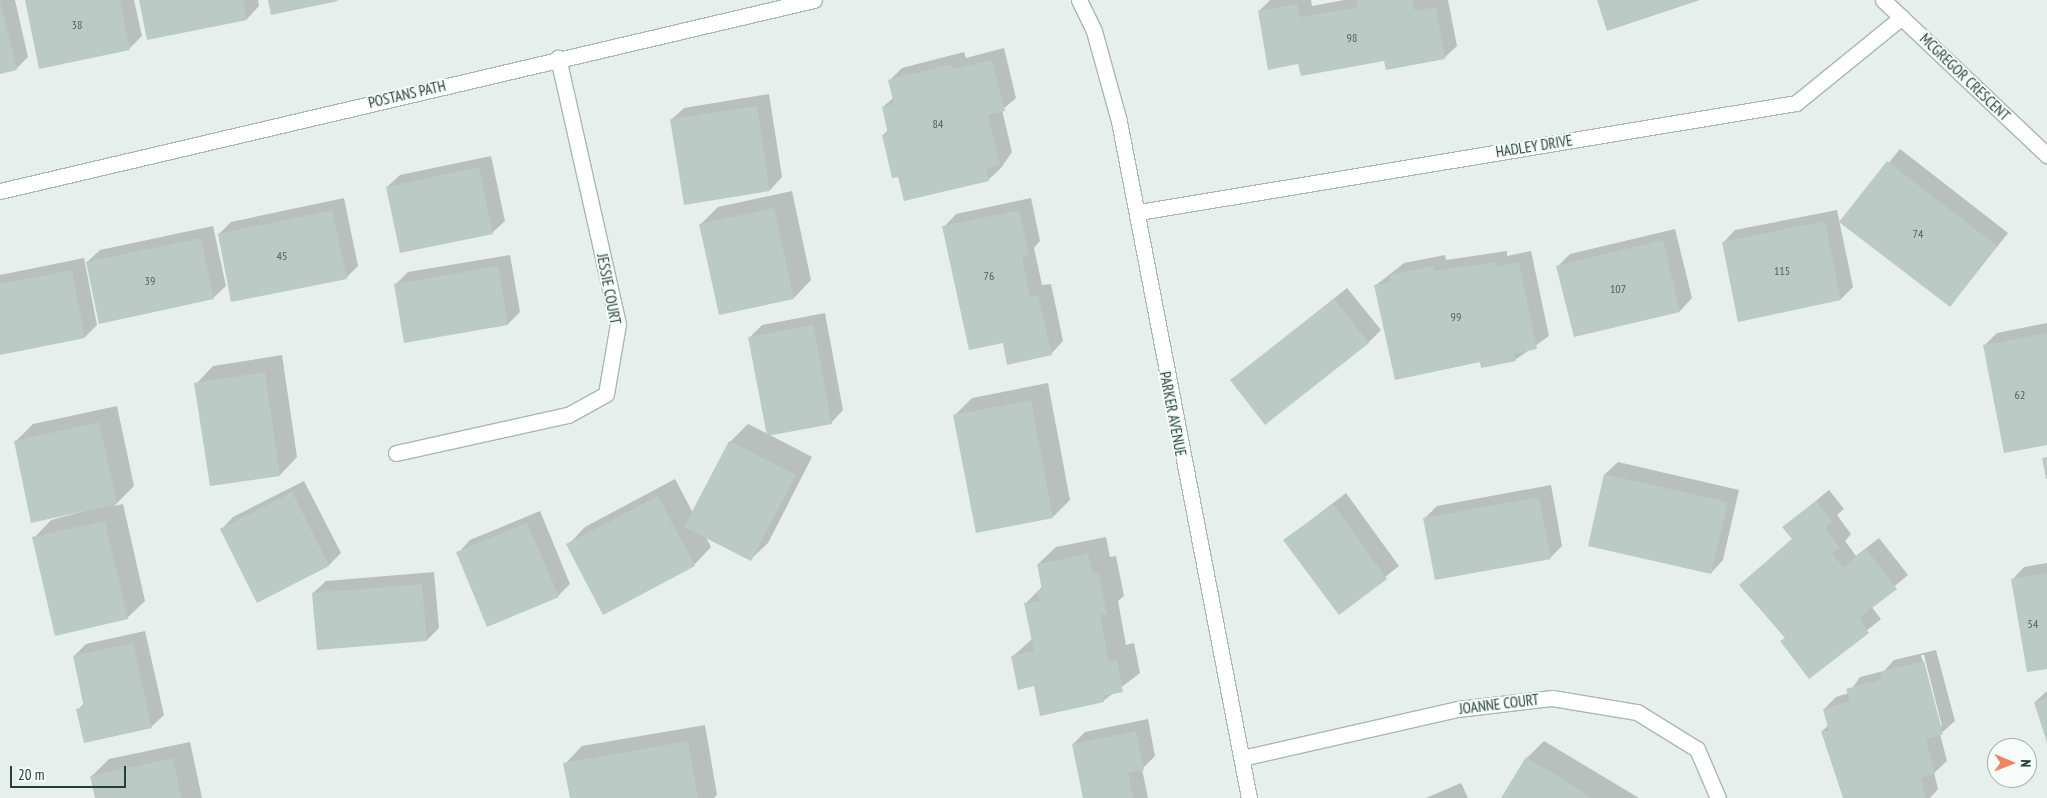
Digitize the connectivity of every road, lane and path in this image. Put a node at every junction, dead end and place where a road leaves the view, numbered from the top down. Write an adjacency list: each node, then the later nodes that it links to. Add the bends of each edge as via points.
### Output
1 (814, 0): 5 (street, POSTANS PATH)
2 (1079, 0): 8 (street, PARKER AVENUE, via 1094,31)
3 (1883, 0): 4 (street, MCGREGOR CRESCENT)
4 (1902, 17): 6 (street, MCGREGOR CRESCENT); 8 (street, HADLEY DRIVE, via 1796,102)
5 (558, 58): 7 (street, POSTANS PATH); 9 (street, JESSIE COURT, via 618,324 606,394 568,415)
6 (2047, 155)
7 (0, 191)
8 (1139, 212): 10 (street, PARKER AVENUE, via 1149,291)
9 (396, 453)
10 (1242, 758): 11 (street, PARKER AVENUE); 12 (street, JOANNE COURT, via 1458,709 1552,698 1637,712 1697,749)
11 (1249, 798)
12 (1718, 798)

